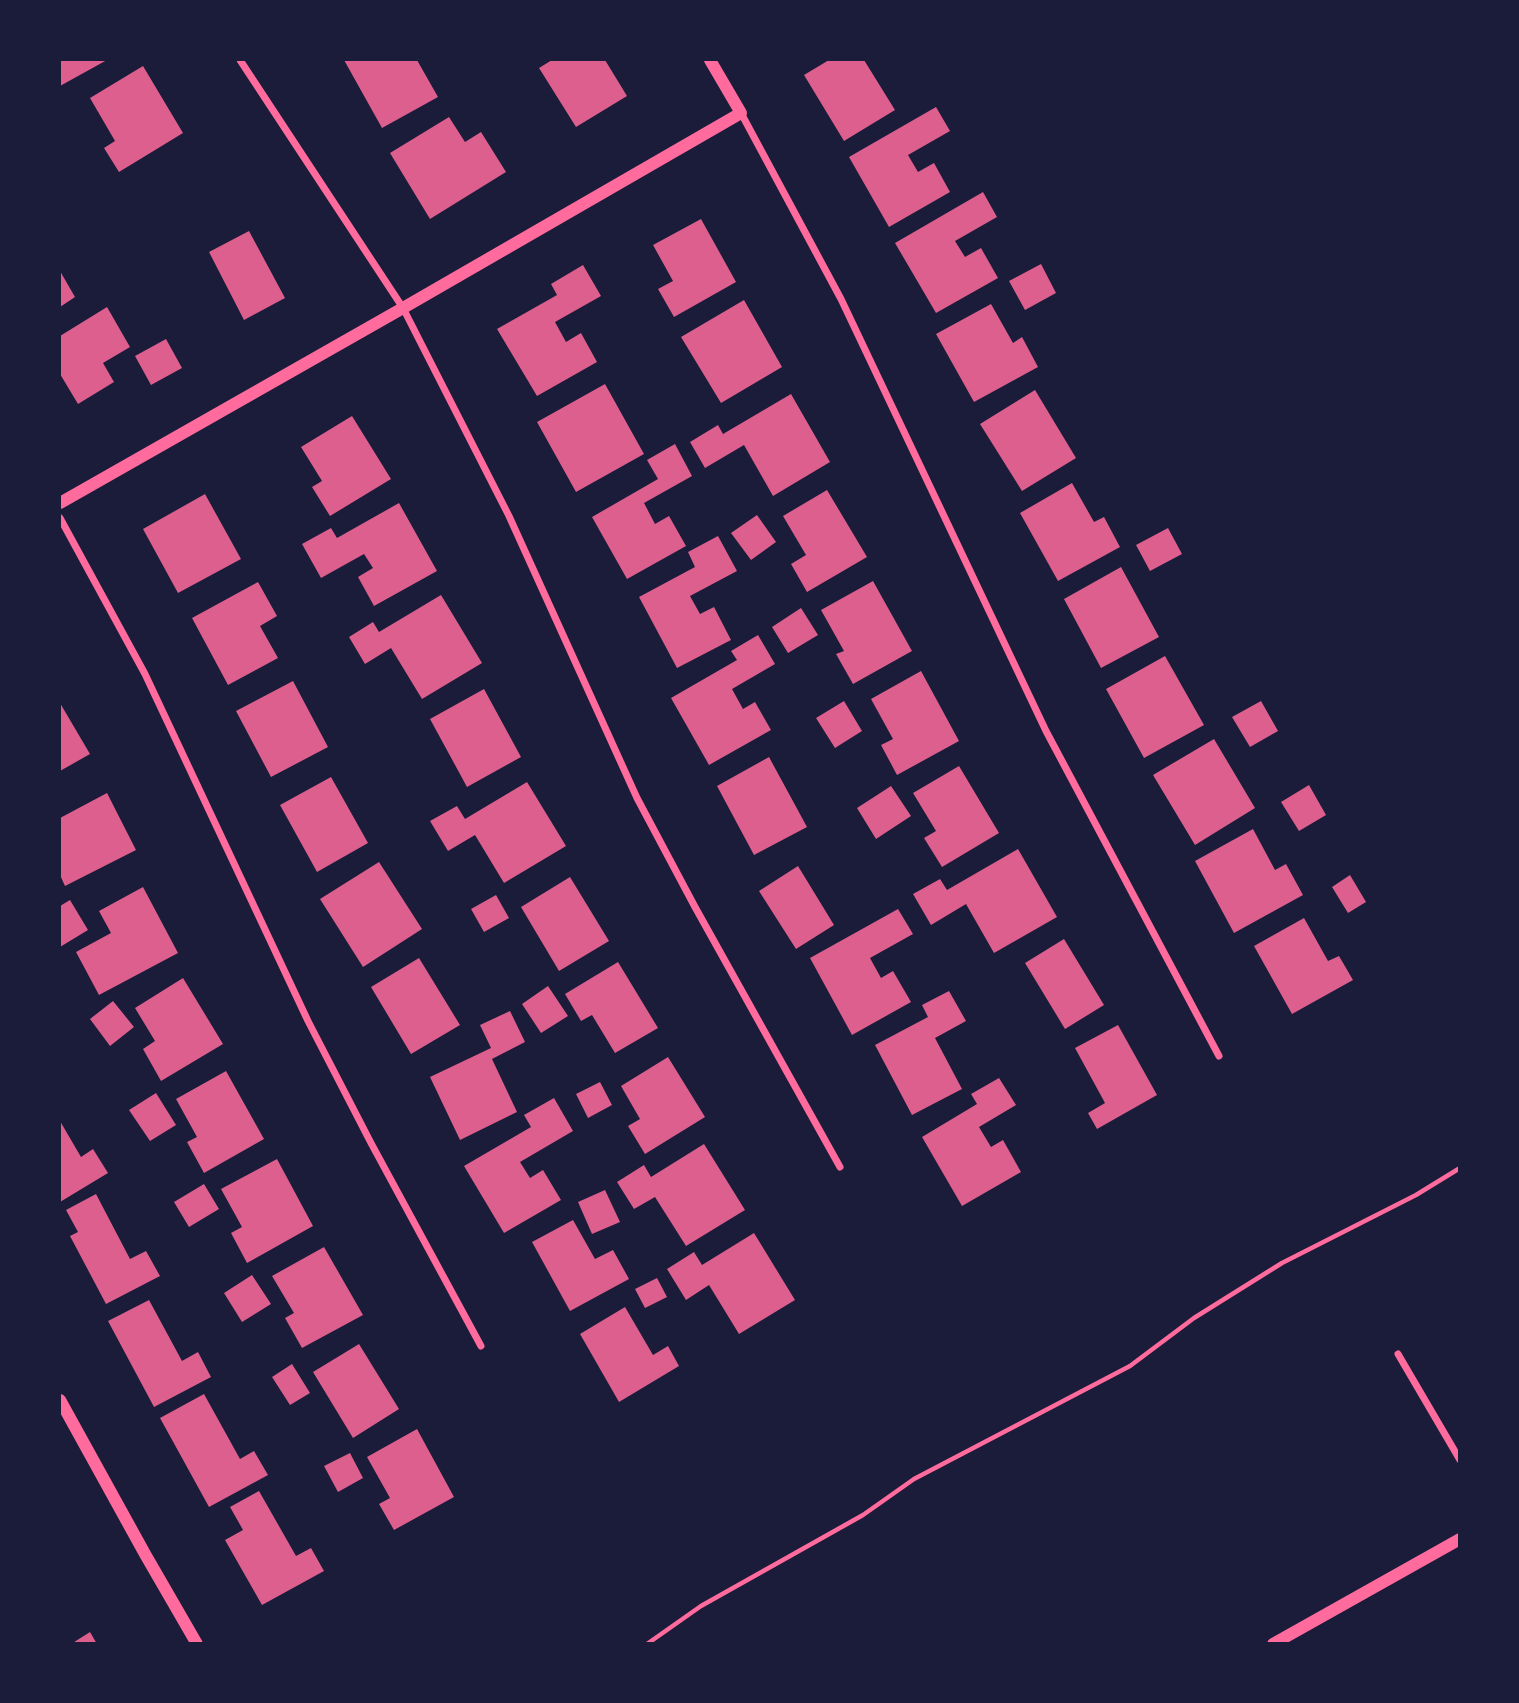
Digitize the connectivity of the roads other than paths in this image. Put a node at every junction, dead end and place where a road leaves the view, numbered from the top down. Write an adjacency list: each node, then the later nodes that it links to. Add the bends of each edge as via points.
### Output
1 (240, 60): 4 (street)
2 (710, 60): 3 (street)
3 (741, 113): 4 (street); 7 (street, via 847,311 1046,731)
4 (403, 308): 5 (street); 8 (street, via 509,516 637,798)
5 (60, 503)
6 (60, 518): 9 (street, via 145,674 308,1021)
7 (1219, 1056)
8 (840, 1167)
9 (481, 1346)
10 (1398, 1354): 12 (street)
11 (60, 1400): 14 (street)
12 (1460, 1460)
13 (1460, 1539): 15 (street)
14 (197, 1643)
15 (1273, 1643)

